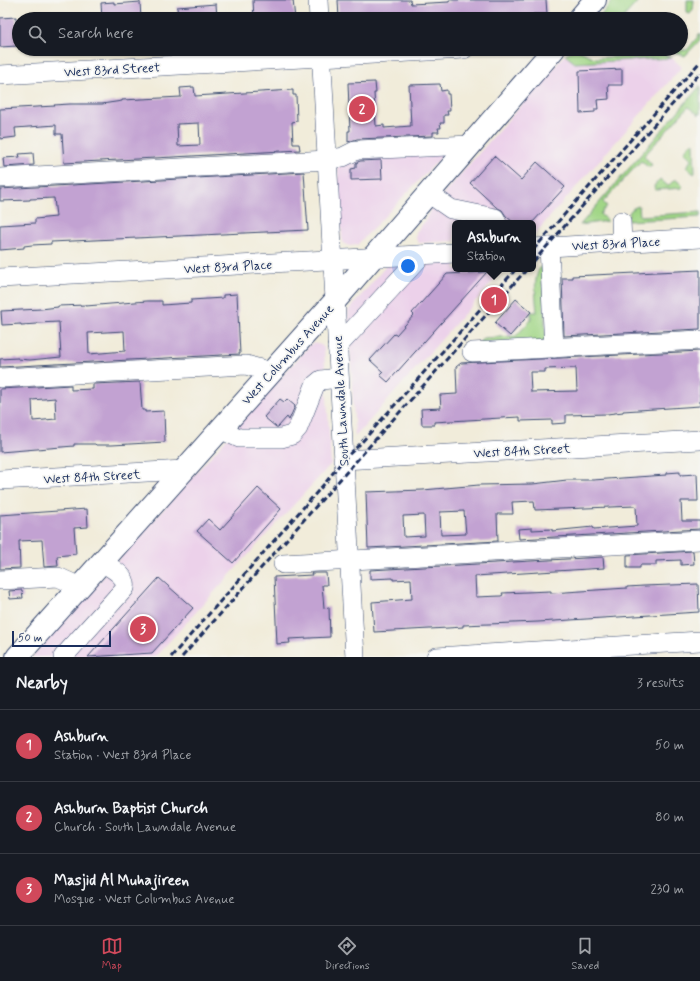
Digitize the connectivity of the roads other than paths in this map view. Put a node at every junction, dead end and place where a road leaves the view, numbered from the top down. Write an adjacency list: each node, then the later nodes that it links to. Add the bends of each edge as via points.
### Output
1 (318, 0): 3 (street)
2 (595, 0): 4 (main road)
3 (319, 12)
4 (585, 12)
5 (277, 56): 8 (street, West 83rd Street)
6 (321, 56): 10 (street, South Lawndale Avenue)
7 (548, 56): 9 (main road, West Columbus Avenue)
8 (0, 75)
9 (471, 145): 10 (street, via 357,150 343,157); 12 (main road, West Columbus Avenue)
10 (326, 160): 11 (street); 21 (street, South Lawndale Avenue)
11 (0, 178)
12 (428, 193): 13 (street, via 451,209); 20 (main road, West Columbus Avenue)
13 (495, 220)
14 (621, 221): 16 (street)
15 (700, 238): 16 (street, West 83rd Place)
16 (622, 243): 17 (street, West 83rd Place)
17 (541, 248): 26 (street)
18 (452, 253): 19 (street, West 83rd Place)
19 (422, 255): 20 (street, West 83rd Place); 25 (street)
20 (372, 258): 21 (street, West 83rd Place); 23 (main road, West Columbus Avenue)
21 (332, 261): 22 (street, West 83rd Place); 23 (street, South Lawndale Avenue)
22 (0, 278)
23 (334, 302): 25 (street, South Lawndale Avenue); 28 (main road, West Columbus Avenue)
24 (700, 340): 26 (street)
25 (337, 347): 30 (street, South Lawndale Avenue)
26 (554, 348): 27 (street)
27 (472, 352)
28 (272, 372): 29 (street, via 246,365); 31 (main road, West Columbus Avenue)
29 (0, 378)
30 (339, 378): 31 (street, via 321,380 315,385 298,428 292,435 280,438 239,438); 33 (street, South Lawndale Avenue)
31 (220, 429): 34 (main road, West Columbus Avenue)
32 (700, 440): 33 (street, West 84th Street)
33 (343, 460): 37 (street, South Lawndale Avenue)
34 (184, 470): 35 (street, West 84th Street); 38 (main road, West Columbus Avenue)
35 (0, 480)
36 (700, 540): 37 (street)
37 (349, 559): 39 (street); 45 (street, South Lawndale Avenue)
38 (102, 562): 41 (main road, West Columbus Avenue); 44 (street, via 122,577 126,584 125,588)
39 (283, 564)
40 (0, 580): 41 (street, via 58,577)
41 (80, 587): 43 (main road, West Columbus Avenue)
42 (700, 641): 46 (street)
43 (18, 657)
44 (63, 657)
45 (355, 657)
46 (436, 657)

